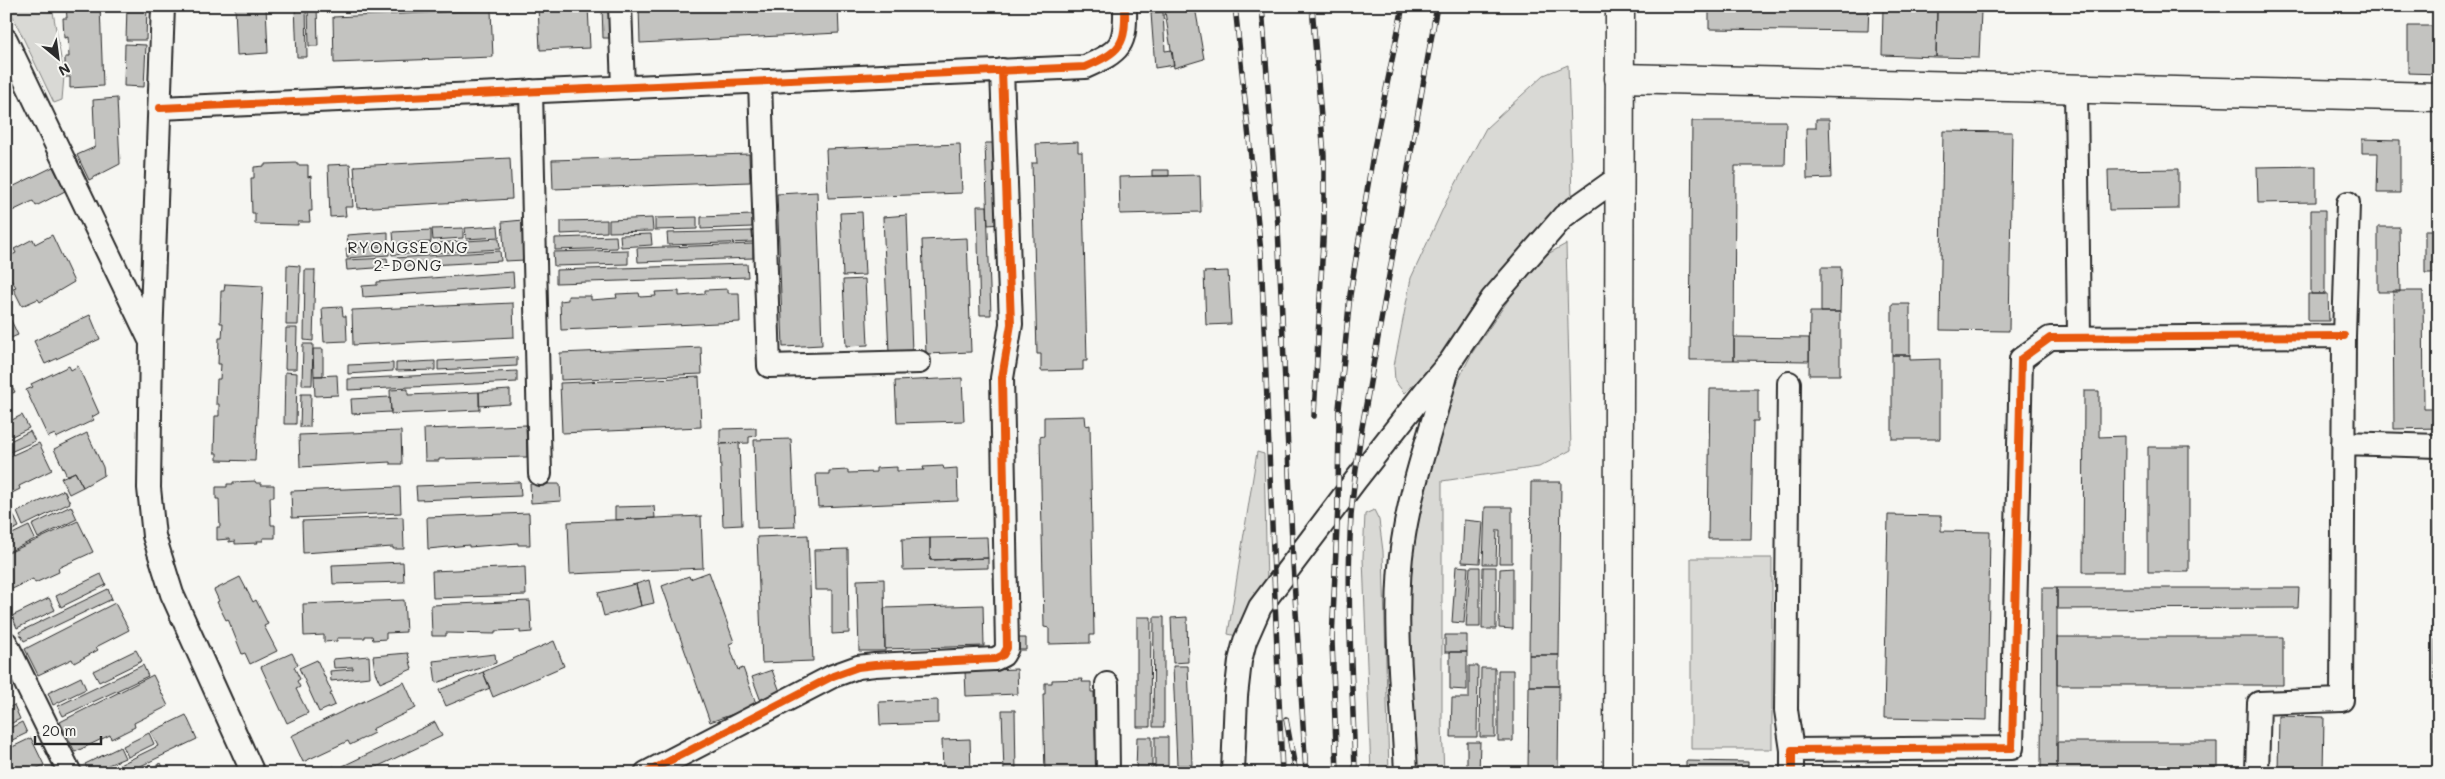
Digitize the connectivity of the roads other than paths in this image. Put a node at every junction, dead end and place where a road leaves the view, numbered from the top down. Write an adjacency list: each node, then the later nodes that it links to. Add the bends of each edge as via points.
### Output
1 (163, 6): 14 (street)
2 (620, 6): 10 (street)
3 (1125, 6): 6 (street, via 1123,39 1116,51 1103,59 1085,67)
4 (1620, 6): 7 (street)
5 (6, 40): 8 (street)
6 (1002, 70): 9 (street); 31 (street, via 1011,324 1002,378 1007,648 995,659 858,667 834,676)
7 (1619, 78): 11 (street); 15 (street)
8 (15, 81): 19 (street)
9 (760, 81): 10 (street); 20 (street, via 769,366)
10 (623, 87): 12 (street)
11 (2076, 89): 13 (street); 17 (street)
12 (531, 91): 14 (street); 25 (street)
13 (2439, 97)
14 (160, 108): 19 (street)
15 (1619, 177): 21 (street, via 1564,216 1492,299); 35 (street)
16 (2348, 202): 18 (street)
17 (2079, 336): 18 (street); 28 (street, via 2050,338 2021,358 2012,748)
18 (2344, 336): 23 (street)
19 (151, 341): 29 (street, via 149,488 154,536 172,594)
20 (919, 362)
21 (1450, 362): 33 (street, via 1260,607 1240,661); 34 (street, via 1411,493 1403,543 1399,612)
22 (1789, 383): 28 (street, via 1786,710)
23 (2343, 443): 24 (street); 37 (street, via 2342,700 2259,703)
24 (2439, 446)
25 (540, 474)
26 (6, 643): 30 (street)
27 (1107, 684): 32 (street)
28 (1792, 750): 36 (street)
29 (251, 772)
30 (70, 773)
31 (646, 773)
32 (1108, 773)
33 (1233, 773)
34 (1406, 773)
35 (1618, 773)
36 (1792, 773)
37 (2257, 773)

